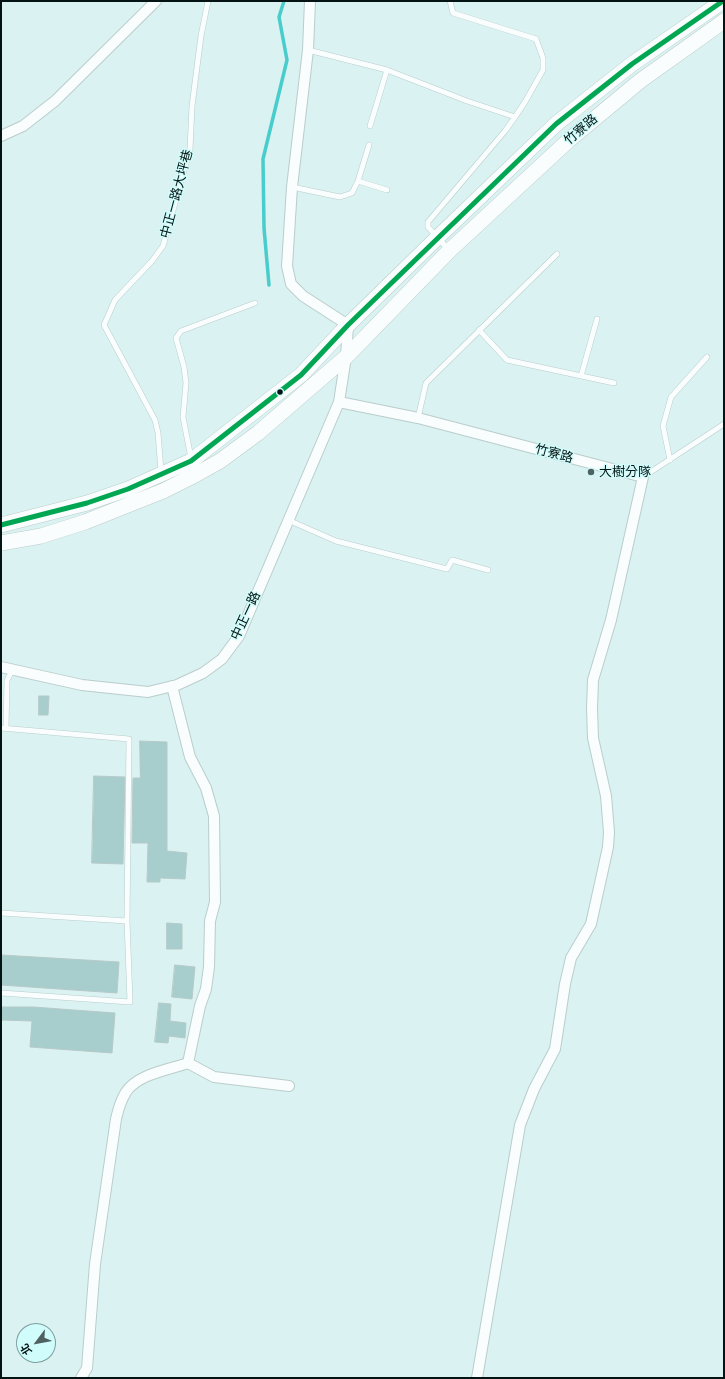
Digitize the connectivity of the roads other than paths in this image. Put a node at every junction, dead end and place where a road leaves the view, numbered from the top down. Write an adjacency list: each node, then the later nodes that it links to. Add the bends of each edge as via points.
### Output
1 (156, 1): 11 (street, via 55,101 23,126)
2 (208, 1): 32 (lane, 中正一路大坪巷, via 192,106 190,149 163,246 115,300 104,325 155,420)
3 (310, 1): 7 (street)
4 (450, 1): 9 (lane, via 453,13 536,39 543,58 543,70)
5 (723, 1): 16 (main road, 竹寮路, via 632,64 556,124)
6 (724, 21): 17 (main road, 竹寮路, via 640,81 569,140)
7 (308, 50): 8 (lane); 14 (street)
8 (386, 70): 9 (lane); 10 (lane)
9 (515, 117): 16 (lane, via 428,222 428,227)
10 (370, 126)
11 (1, 136)
12 (369, 145): 13 (lane)
13 (358, 181): 14 (lane, via 352,193 340,197); 15 (lane)
14 (292, 187): 21 (street, via 287,266 291,284 303,296)
15 (387, 190)
16 (438, 237): 17 (lane); 21 (main road, 竹寮路)
17 (450, 251): 23 (main road, 竹寮路)
18 (557, 254): 22 (lane)
19 (255, 303): 31 (lane, via 181,331 176,338 186,383 183,417)
20 (597, 319): 25 (lane)
21 (348, 325): 23 (street); 31 (main road, via 301,375)
22 (479, 330): 25 (lane, via 507,360); 28 (lane, via 426,383)
23 (346, 357): 27 (street); 36 (main road, via 258,432 220,461 196,475 85,522 41,536)
24 (707, 357): 30 (lane, via 671,397 663,426)
25 (581, 376): 26 (lane)
26 (614, 384)
27 (338, 402): 28 (street, 竹寮路); 34 (street, 中正一路)
28 (418, 418): 33 (street, 竹寮路)
29 (724, 424): 30 (lane)
30 (670, 460): 33 (lane)
31 (191, 461): 32 (main road)
32 (161, 474): 35 (main road, via 87,503)
33 (643, 477): 48 (street, via 611,620 594,680 593,738 606,796 608,847 591,924 571,958 556,1049 534,1089 520,1125)
34 (288, 520): 37 (lane, via 336,540 447,569 452,560); 40 (street, 中正一路, via 239,636 222,659 204,673)
35 (1, 525)
36 (1, 543)
37 (488, 570)
38 (1, 667): 39 (street, 中正一路)
39 (13, 669): 40 (street, 中正一路, via 89,686 148,692); 41 (lane, via 7,680)
40 (172, 686): 45 (street, via 190,756 206,788 214,816 214,902 210,921 209,968)
41 (4, 728): 43 (lane, via 129,739)
42 (1, 913): 43 (lane)
43 (126, 921): 44 (lane, via 130,1002)
44 (1, 993)
45 (188, 1063): 46 (street, via 214,1077); 47 (street, via 141,1079 127,1091 121,1101 116,1119 95,1264 87,1368)
46 (289, 1086)
47 (81, 1378)
48 (477, 1378)

